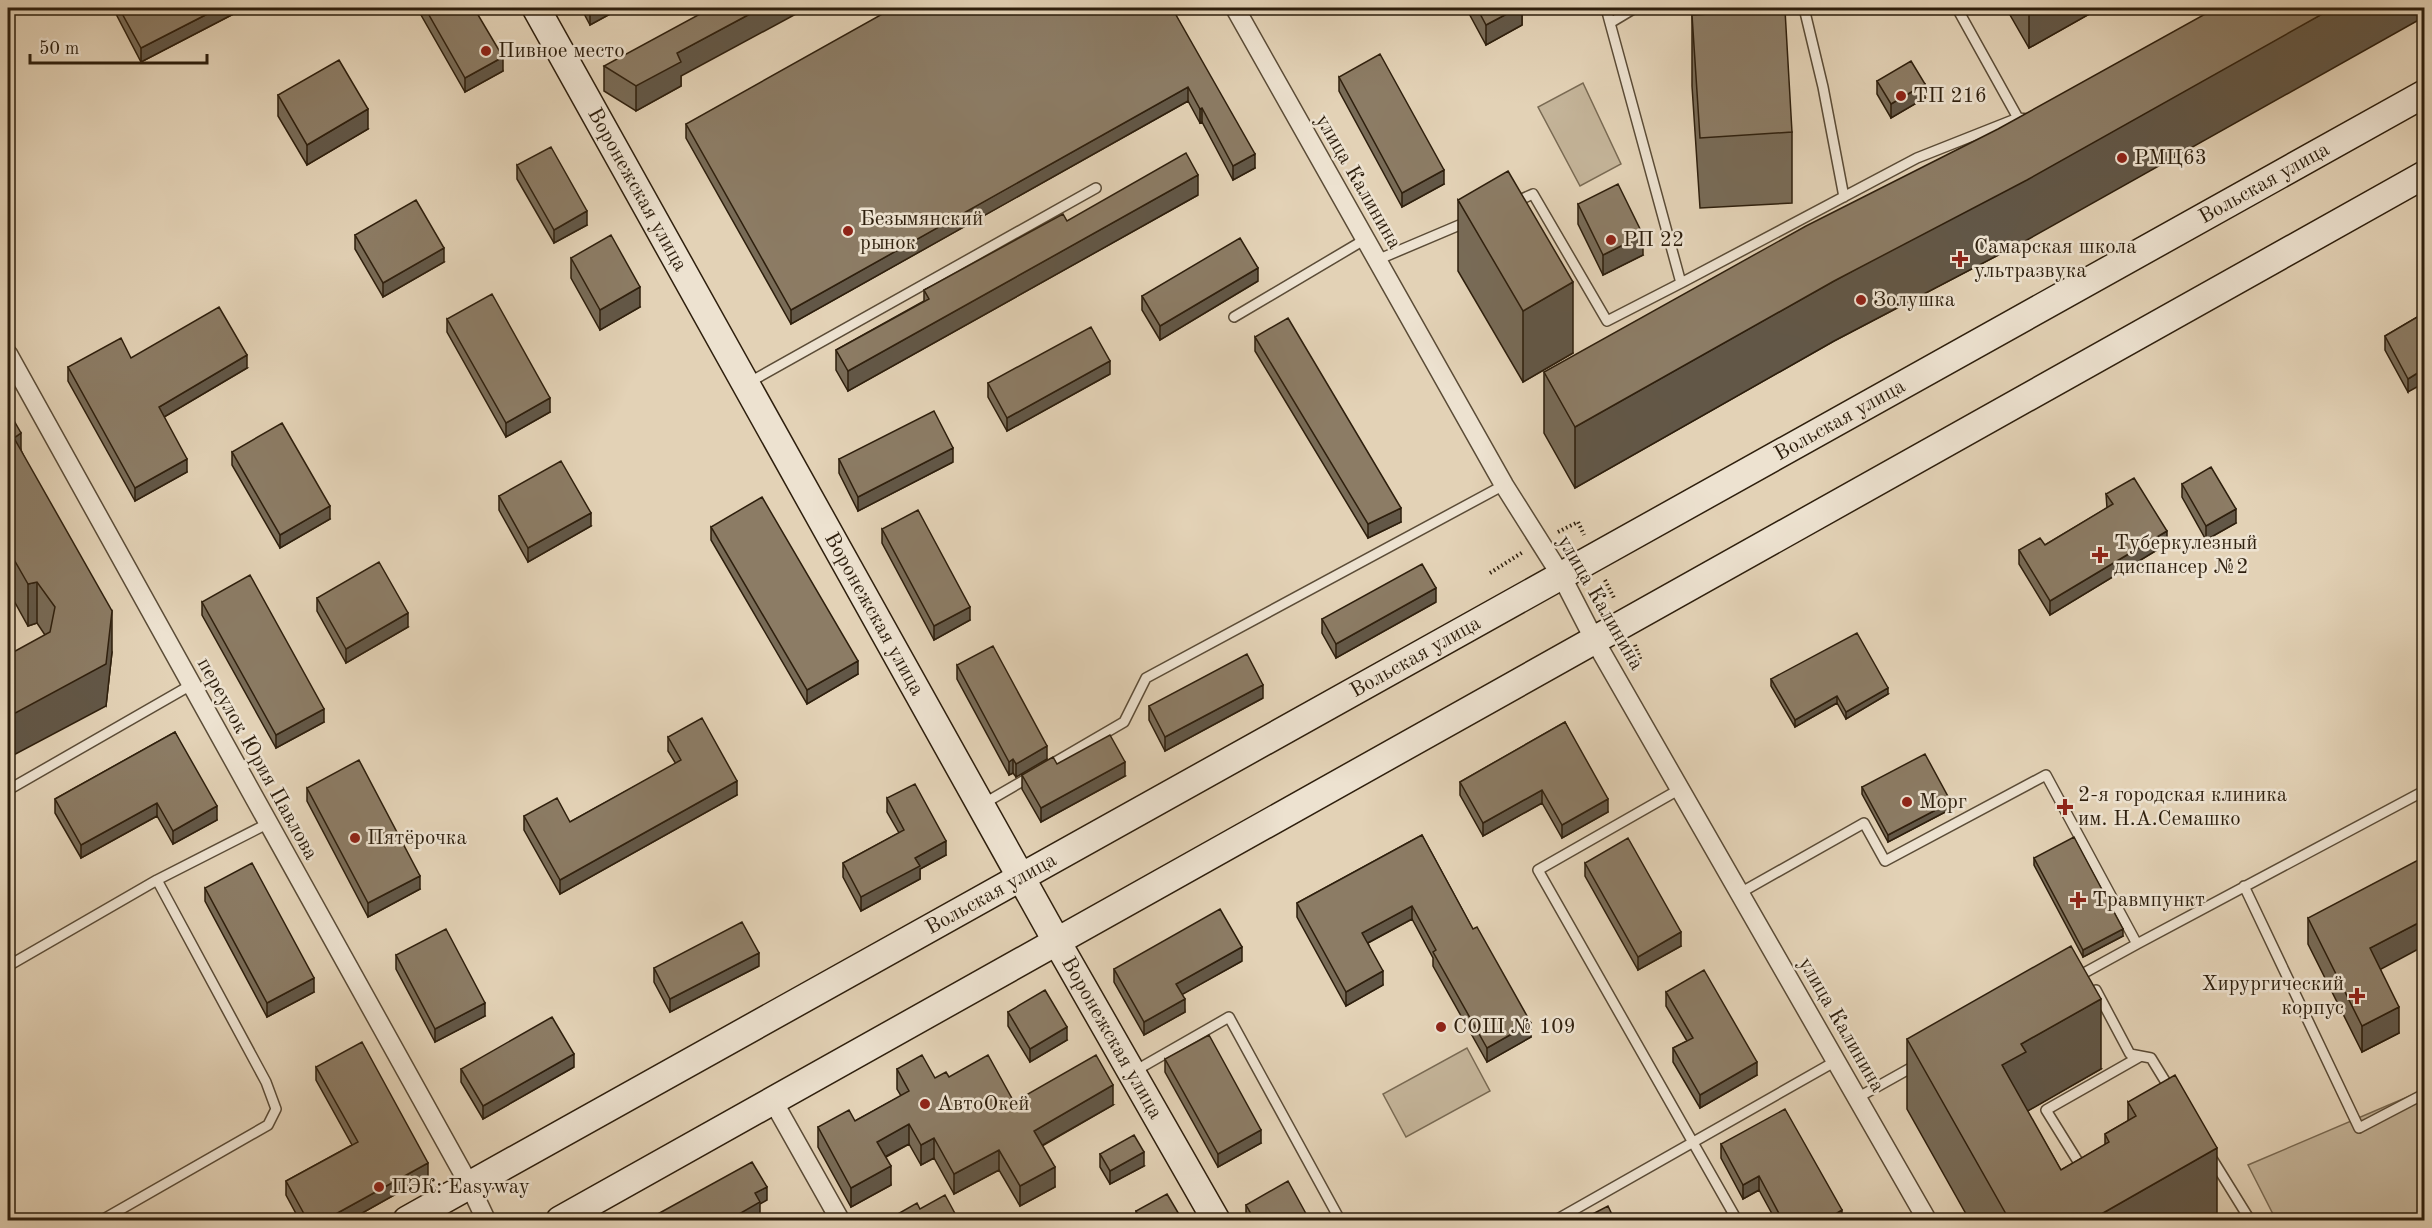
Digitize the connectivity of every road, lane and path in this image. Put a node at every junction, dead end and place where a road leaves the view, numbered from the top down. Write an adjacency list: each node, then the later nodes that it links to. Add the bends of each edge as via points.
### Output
1 (536, 8): 21 (main road, Воронежская улица)
2 (1235, 8): 16 (street, улица Калинина)
3 (1606, 8): 7 (lane)
4 (1635, 8): 7 (lane)
5 (1804, 8): 13 (lane)
6 (1959, 8): 9 (lane)
7 (1610, 23): 18 (lane)
8 (2424, 94): 23 (main road, Вольская улица)
9 (2018, 118): 10 (lane); 13 (lane, via 1917,158)
10 (2040, 120)
11 (2424, 175): 24 (main road)
12 (1096, 188): 21 (lane)
13 (1844, 197): 18 (lane)
14 (1502, 207): 18 (lane, via 1533,194 1607,321)
15 (1481, 216): 17 (lane)
16 (1364, 240): 17 (street, улица Калинина); 19 (lane)
17 (1377, 260): 22 (street, улица Калинина)
18 (1682, 283)
19 (1234, 317)
20 (8, 354): 25 (street, переулок Юрия Павлова)
21 (746, 384): 29 (main road, Воронежская улица)
22 (1504, 485): 23 (street, улица Калинина); 29 (lane, via 1146,678 1124,722)
23 (1562, 577): 24 (street, улица Калинина); 31 (main road, Вольская улица)
24 (1595, 641): 26 (street, улица Калинина); 35 (main road)
25 (191, 685): 27 (lane); 30 (street, переулок Юрия Павлова)
26 (1680, 789): 34 (street, улица Калинина); 48 (lane, via 1539,870)
27 (8, 790)
28 (2424, 791): 33 (lane)
29 (981, 805): 31 (main road, Воронежская улица)
30 (267, 824): 32 (lane); 51 (street, переулок Юрия Павлова)
31 (1022, 878): 35 (main road, Воронежская улица); 51 (main road, Вольская улица)
32 (157, 880): 37 (lane); 53 (lane, via 266,1082 276,1109 268,1125)
33 (2244, 886): 36 (lane); 45 (lane, via 2359,1128)
34 (1740, 893): 36 (lane, via 1864,823 1885,861 2046,775); 42 (street, улица Калинина)
35 (1057, 942): 43 (main road, Воронежская улица); 47 (main road)
36 (2137, 944): 38 (lane)
37 (8, 966)
38 (2086, 972): 39 (lane); 40 (lane, via 2130,1054)
39 (2065, 983)
40 (2141, 1056): 44 (lane, via 2151,1058); 50 (lane, via 2046,1110 2082,1168)
41 (1930, 1058): 46 (lane)
42 (1836, 1061): 46 (street, улица Калинина); 48 (lane)
43 (1132, 1073): 58 (main road, Воронежская улица); 59 (lane, via 1229,1017)
44 (2173, 1094)
45 (2424, 1094)
46 (1857, 1098): 62 (street, улица Калинина)
47 (773, 1101): 56 (main road); 57 (street)
48 (1694, 1144): 60 (lane); 61 (lane)
49 (2208, 1151): 63 (lane)
50 (2092, 1162)
51 (470, 1186): 54 (main road, Вольская улица); 55 (street, переулок Юрия Павлова)
52 (2424, 1217): 64 (path)
53 (102, 1221)
54 (407, 1221)
55 (486, 1221)
56 (560, 1221)
57 (840, 1221)
58 (1216, 1221)
59 (1340, 1221)
60 (1556, 1221)
61 (1737, 1221)
62 (1927, 1221)
63 (2250, 1221)
64 (2417, 1221)

